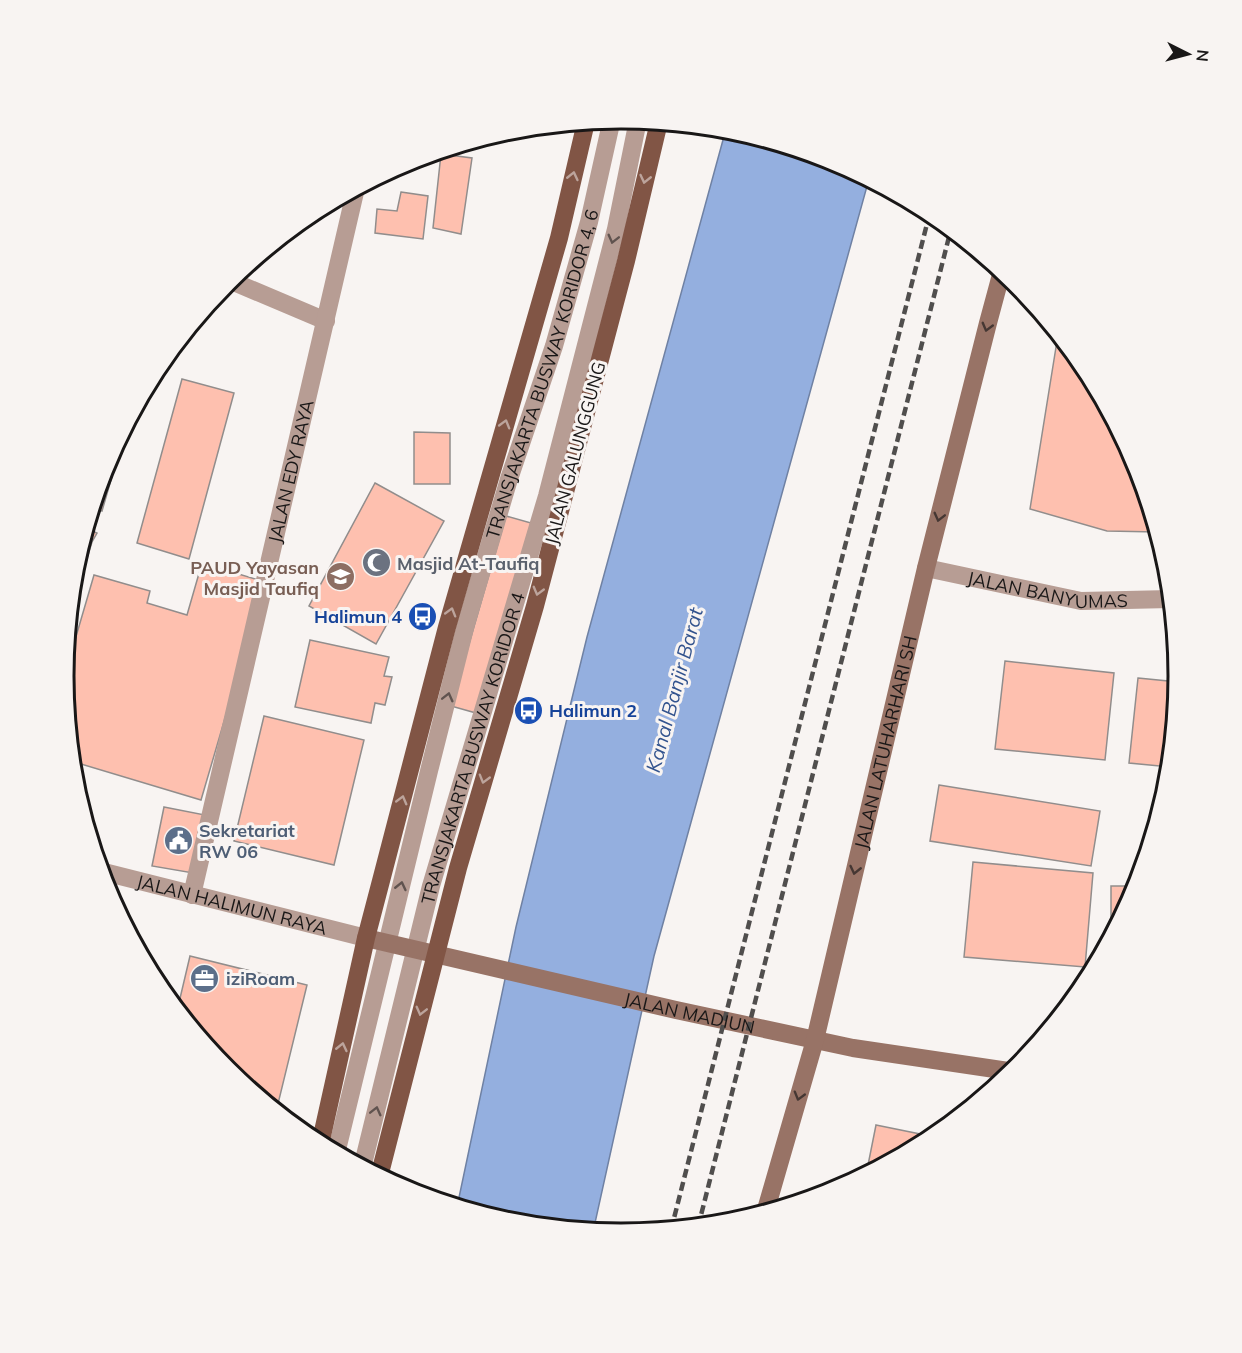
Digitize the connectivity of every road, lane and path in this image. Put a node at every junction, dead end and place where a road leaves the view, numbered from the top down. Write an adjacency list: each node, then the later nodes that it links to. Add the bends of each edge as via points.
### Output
1 (610, 129): 14 (street, TRANSJAKARTA BUSWAY KORIDOR 4, 6, one-way to 1, via 466,624 554,346 589,222)
2 (637, 129): 15 (street, TRANSJAKARTA BUSWAY KORIDOR 4, one-way to 15, via 616,229 547,496 431,886)
3 (584, 130): 13 (main road, one-way to 3, via 447,627 559,238)
4 (657, 130): 16 (main road, JALAN GALUNGGUNG, one-way to 16, via 538,595)
5 (354, 198): 8 (street, JALAN EDY RAYA)
6 (999, 281): 9 (street, JALAN LATUHARHARI SH, one-way to 9)
7 (239, 284): 8 (street)
8 (326, 321): 12 (street, JALAN EDY RAYA)
9 (926, 568): 10 (street, JALAN BANYUMAS, via 1081,601); 17 (street, JALAN LATUHARHARI SH, one-way to 17)
10 (1163, 599)
11 (111, 874): 12 (street, JALAN HALIMUN RAYA)
12 (192, 895): 13 (street, JALAN HALIMUN RAYA)
13 (366, 938): 14 (street, JALAN MADIUN); 19 (main road, one-way to 13)
14 (388, 943): 15 (street, JALAN MADIUN); 20 (street)
15 (416, 950): 16 (street, JALAN MADIUN); 21 (street, TRANSJAKARTA BUSWAY KORIDOR 4, one-way to 15)
16 (436, 954): 17 (street, JALAN MADIUN); 22 (main road, JALAN GALUNGGUNG, one-way to 22)
17 (815, 1040): 18 (street, JALAN MADIUN); 23 (street, JALAN LATUHARHARI SH, one-way to 23)
18 (1002, 1070)
19 (322, 1135)
20 (338, 1145)
21 (364, 1160)
22 (381, 1169)
23 (768, 1204)

